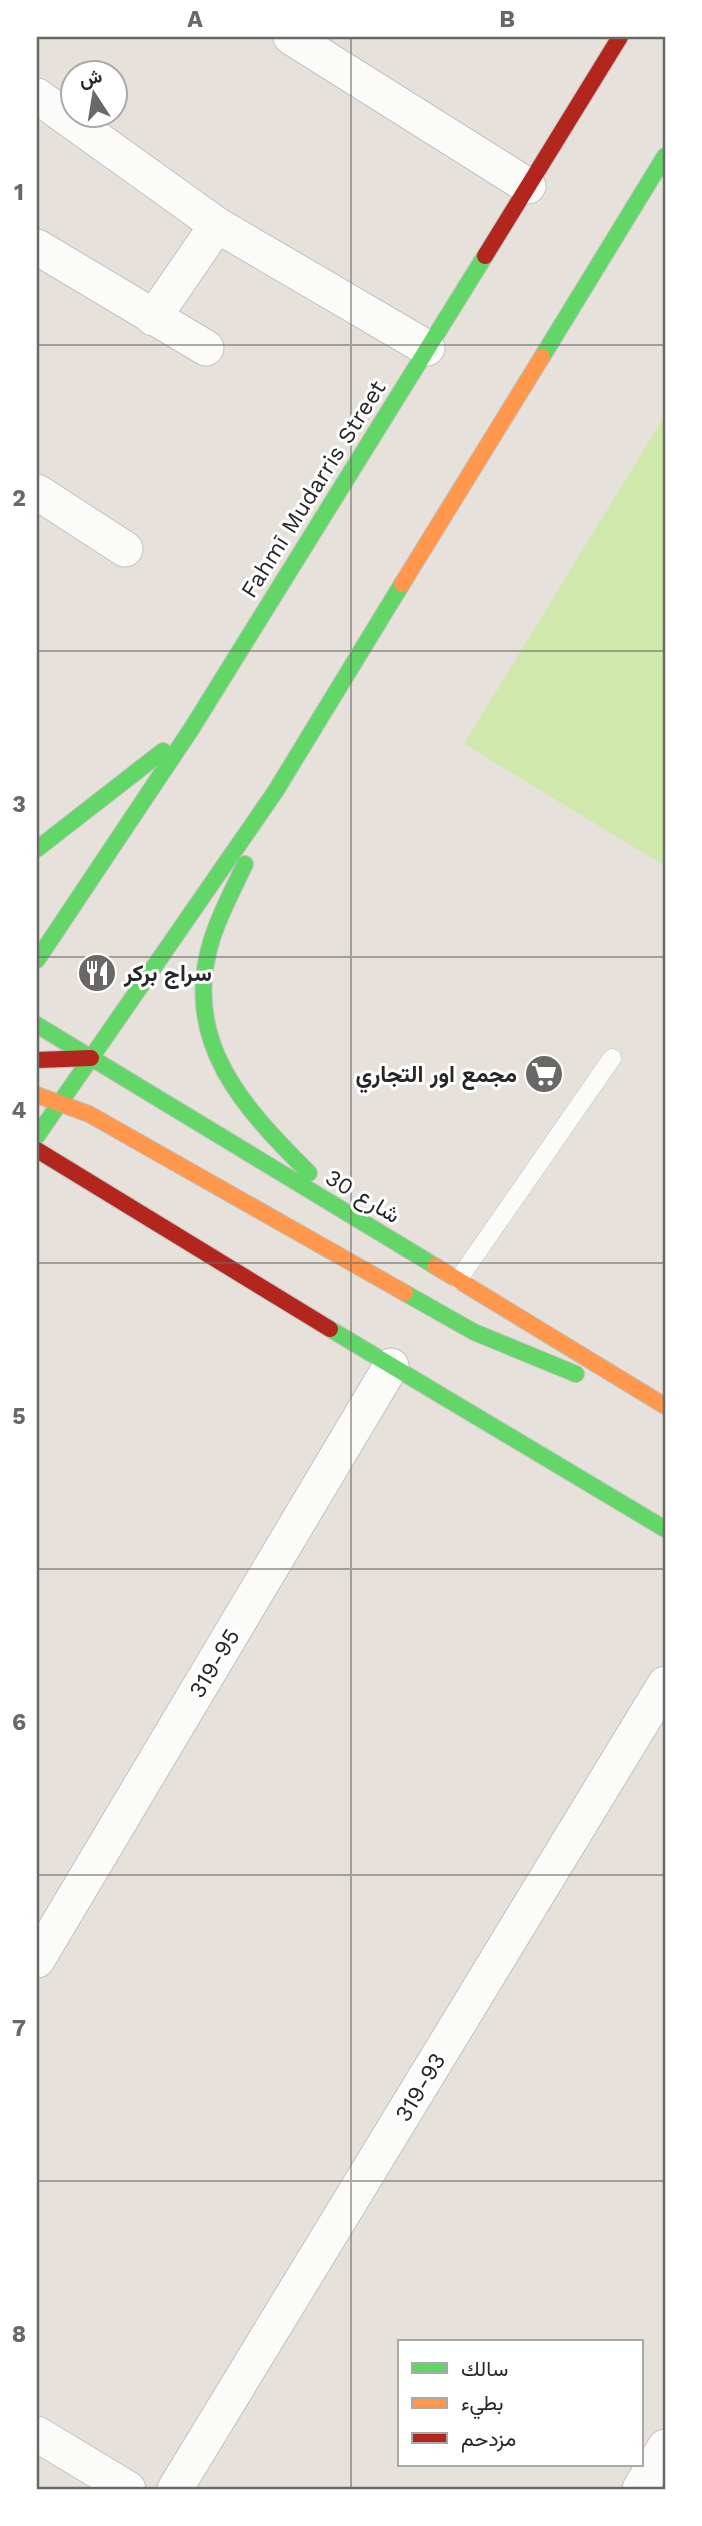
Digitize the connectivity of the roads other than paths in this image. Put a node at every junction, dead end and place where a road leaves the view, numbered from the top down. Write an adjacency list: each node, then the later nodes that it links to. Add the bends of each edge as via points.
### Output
1 (292, 37): 5 (street)
2 (620, 37): 5 (main road, Fahmī Mudarris Street)
3 (37, 96): 6 (street)
4 (665, 156): 14 (main road)
5 (528, 186): 10 (main road, Fahmī Mudarris Street)
6 (216, 225): 8 (street); 10 (street)
7 (37, 247): 8 (street)
8 (153, 318): 9 (street)
9 (206, 348)
10 (427, 348): 13 (main road, Fahmī Mudarris Street)
11 (37, 492): 12 (street)
12 (125, 549)
13 (192, 728): 15 (main road); 16 (main road, Fahmī Mudarris Street)
14 (275, 792): 18 (main road); 25 (main road, via 208,951 204,1022 218,1065 236,1095)
15 (37, 849)
16 (37, 960)
17 (37, 1025): 18 (main road, شارع 30)
18 (91, 1058): 20 (main road); 22 (main road); 25 (main road, شارع 30)
19 (612, 1058): 26 (lane)
20 (37, 1060)
21 (37, 1095): 22 (main road)
22 (57, 1102): 23 (main road); 28 (main road, via 89,1114 474,1332)
23 (37, 1136)
24 (37, 1150): 27 (main road)
25 (350, 1214): 26 (main road, شارع 30)
26 (458, 1280): 28 (main road, شارع 30)
27 (391, 1366): 29 (main road); 31 (street, 319-95)
28 (665, 1409)
29 (665, 1529)
30 (665, 1684): 35 (street, 319-93)
31 (37, 1960)
32 (37, 2434): 34 (street)
33 (665, 2447): 36 (street)
34 (128, 2489)
35 (175, 2489)
36 (640, 2489)

